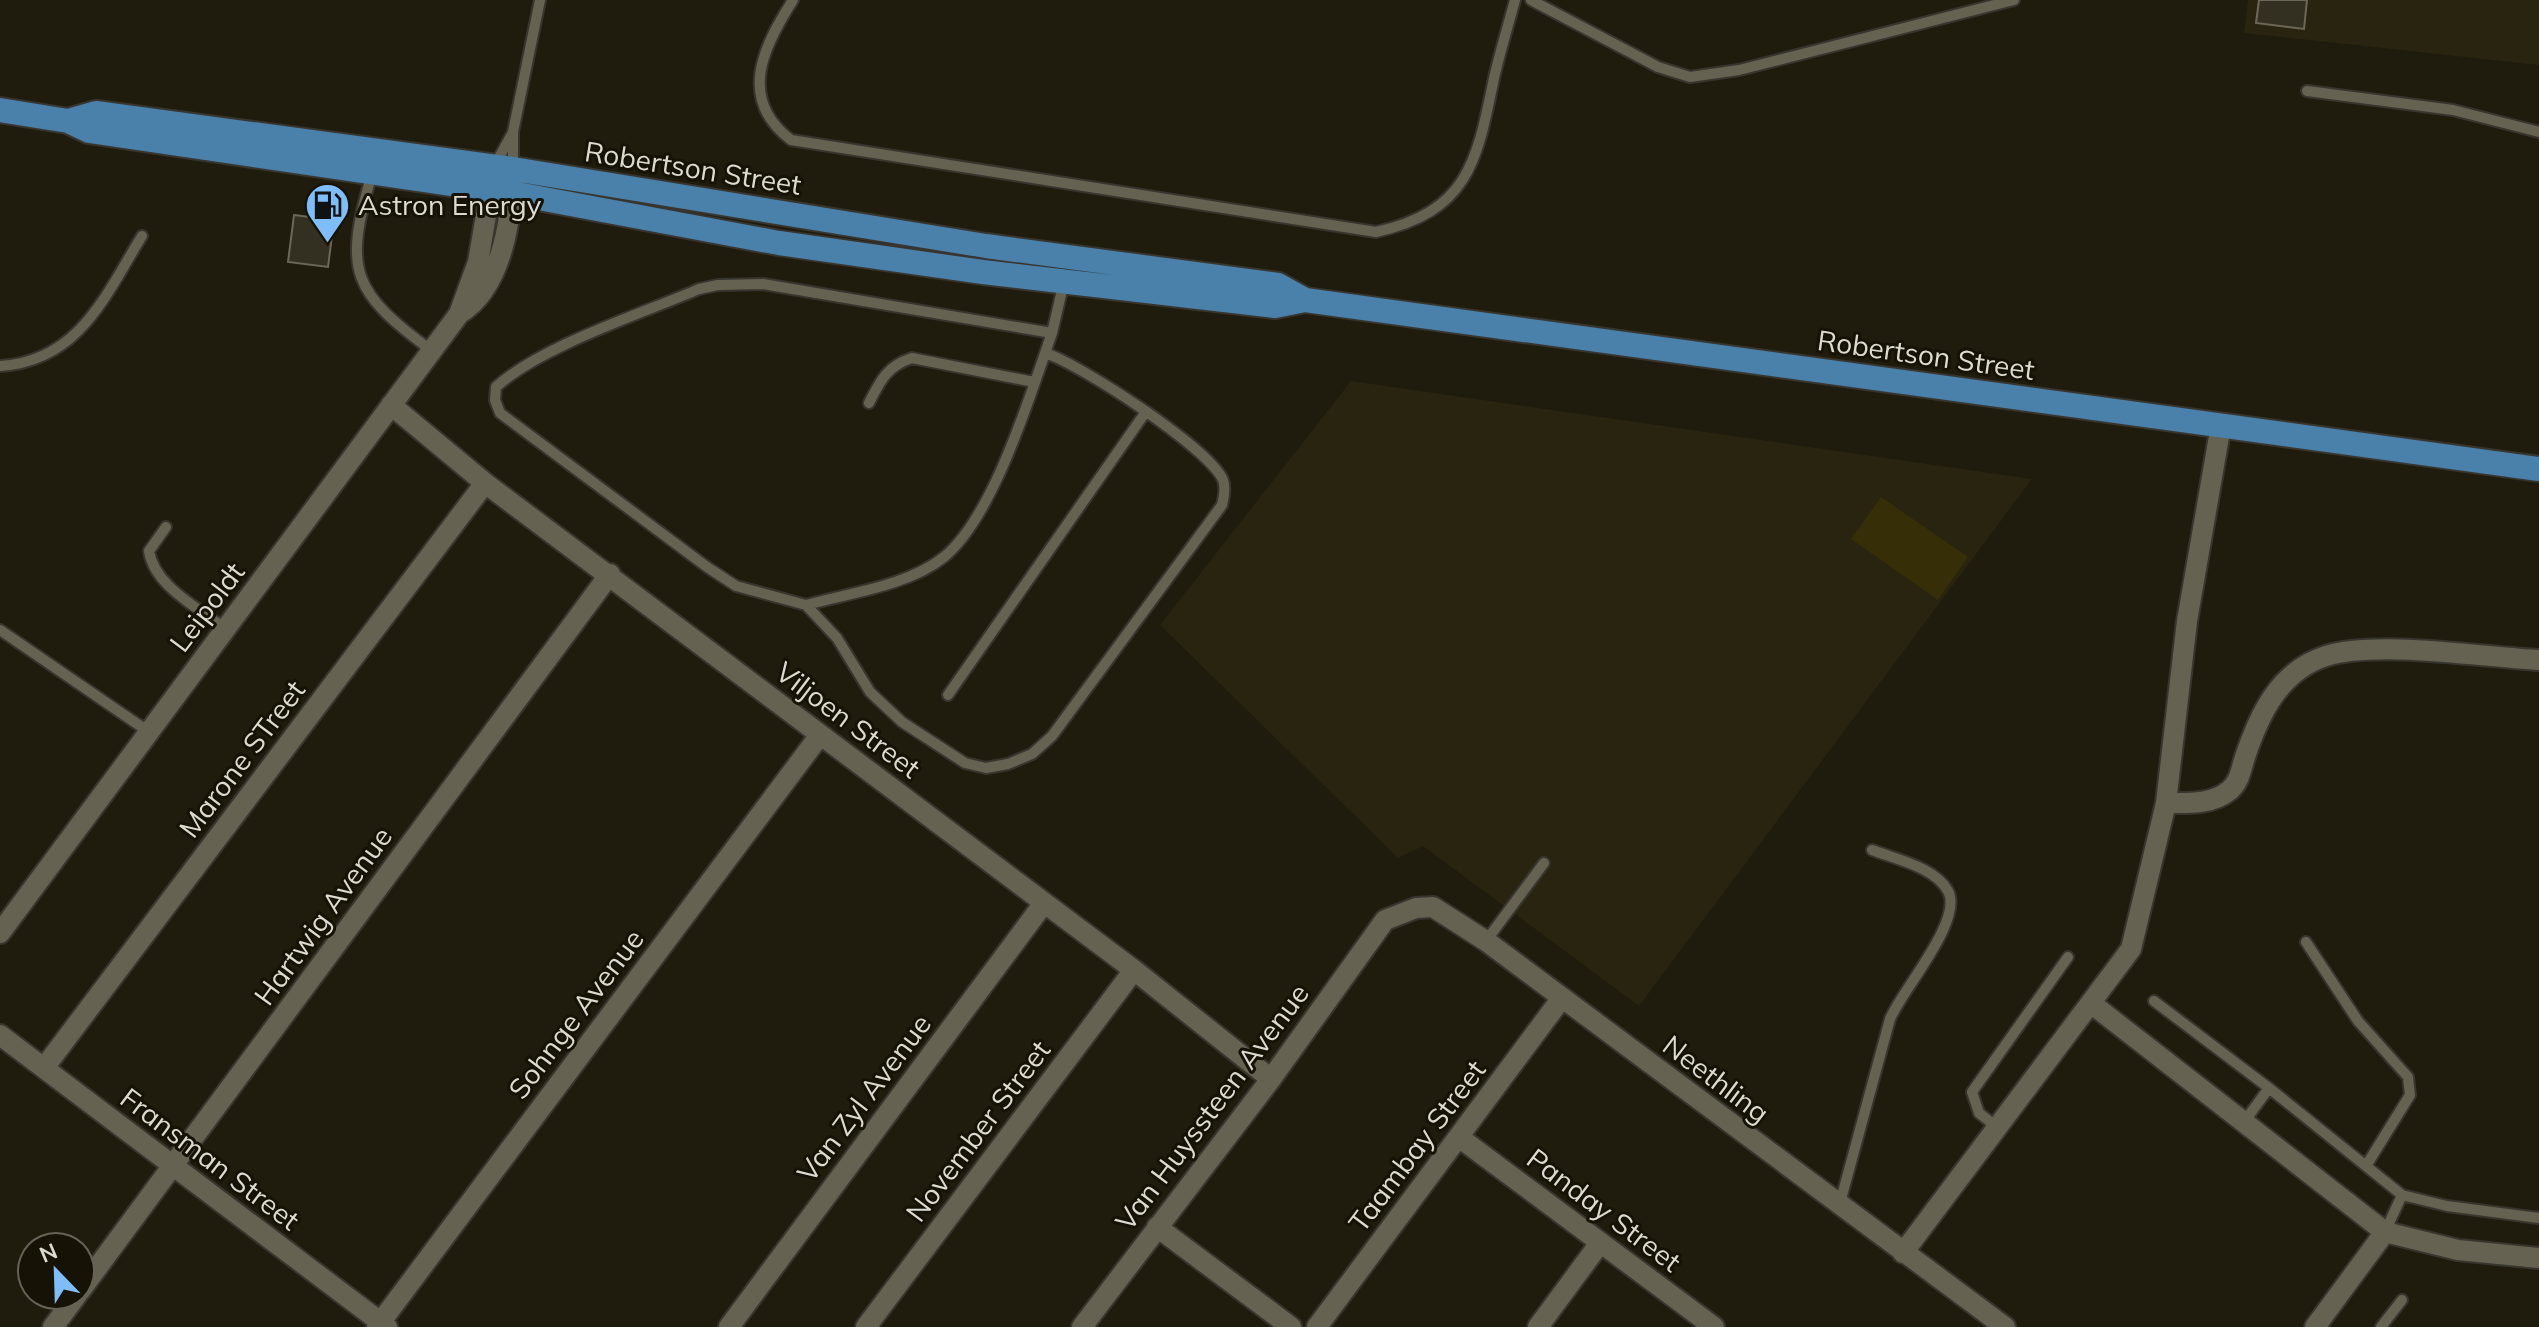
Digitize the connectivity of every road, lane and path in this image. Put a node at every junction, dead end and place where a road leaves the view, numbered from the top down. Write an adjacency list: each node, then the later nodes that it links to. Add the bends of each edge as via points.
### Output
1 (540, 0): 9 (lane)
2 (793, 0): 3 (lane, via 777,25 758,84 767,118 791,140 1376,232 1413,221 1452,196 1477,156)
3 (1515, 0)
4 (1531, 0): 5 (lane, via 1658,67 1690,77 1739,70)
5 (2014, 0)
6 (2307, 91): 10 (lane, via 2453,110)
7 (0, 110): 8 (main road, Robertson Street)
8 (68, 121): 11 (main road, Robertson Street, via 89,131); 12 (main road, Robertson Street, via 96,113)
9 (513, 132): 12 (lane); 12 (lane)
10 (2539, 132)
11 (372, 173): 12 (main road, Robertson Street); 18 (lane, via 357,240 364,286 387,318)
12 (502, 180): 14 (main road, Robertson Street); 15 (main road, Robertson Street, via 779,243); 18 (street, Leipoldt, via 459,314)
13 (142, 236): 20 (lane, via 89,321 61,348)
14 (1069, 256): 15 (lane); 16 (main road, Robertson Street, via 1278,285)
15 (1064, 282): 16 (main road, Robertson Street, via 1275,306); 17 (lane)
16 (1305, 300): 25 (main road, Robertson Street)
17 (1052, 333): 19 (lane); 30 (lane, via 763,284 718,285 541,357 496,387 500,413 707,567 736,586)
18 (432, 351): 23 (street, Leipoldt)
19 (1045, 353): 21 (lane); 24 (lane, via 1081,369)
20 (0, 366)
21 (1034, 382): 22 (lane, via 912,358 884,374); 30 (lane, via 987,500 943,558 891,581)
22 (869, 403)
23 (391, 405): 27 (street, Viljoen Street); 31 (street, Leipoldt)
24 (1145, 413): 30 (lane, via 1216,470 1223,481 1222,505 1052,736 1032,754 986,768 934,745 870,692 837,638); 34 (lane)
25 (2221, 425): 26 (main road, Robertson Street); 37 (street, via 2187,621)
26 (2539, 469)
27 (485, 483): 29 (street, Viljoen Street); 51 (street, Marone STreet)
28 (166, 527): 31 (lane, via 149,551 151,566)
29 (610, 574): 36 (street, Viljoen Street); 57 (street, Hartwig Avenue)
30 (806, 605)
31 (225, 629): 35 (street, Leipoldt)
32 (0, 630): 35 (lane)
33 (2539, 660): 37 (street, via 2373,649 2325,656 2291,676 2268,698 2231,789 2199,803)
34 (948, 695)
35 (149, 732): 41 (street, Leipoldt)
36 (820, 735): 40 (street, Viljoen Street); 70 (street, Sohnge Avenue)
37 (2166, 803): 49 (street, via 2131,949)
38 (1872, 850): 60 (lane, via 1937,880 1949,892 1951,907 1948,926 1899,997 1890,1019)
39 (1544, 863): 43 (lane)
40 (1044, 903): 46 (street, Viljoen Street); 71 (street, Van Zyl Avenue)
41 (4, 920)
42 (1385, 920): 43 (street, Neethling, via 1433,907); 52 (street, Van Huyssteen Avenue)
43 (1486, 941): 47 (street, Neethling)
44 (2306, 942): 58 (lane, via 2342,999 2411,1085)
45 (2068, 957): 55 (lane, via 1972,1092 1979,1113)
46 (1134, 970): 52 (street, Viljoen Street); 72 (street, November Street)
47 (1561, 999): 56 (street, Taambay Street); 60 (street, Neethling)
48 (2154, 1001): 53 (lane)
49 (2092, 1004): 54 (street); 55 (street)
50 (0, 1035): 51 (street, Fransman Street)
51 (44, 1068): 57 (street, Fransman Street)
52 (1271, 1079): 62 (street, Van Huyssteen Avenue)
53 (2269, 1088): 54 (lane); 58 (lane)
54 (2244, 1122): 63 (street)
55 (1998, 1128): 65 (street)
56 (1460, 1138): 64 (street, Panday Street); 75 (street, Taambay Street)
57 (173, 1166): 67 (street, Hartwig Avenue); 70 (street, Fransman Street)
58 (2366, 1166): 59 (lane)
59 (2402, 1195): 61 (lane); 63 (lane)
60 (1839, 1205): 65 (street, Neethling)
61 (2539, 1218)
62 (1157, 1227): 73 (street, Van Huyssteen Avenue); 74 (street)
63 (2385, 1232): 66 (street, via 2458,1250); 78 (street)
64 (1600, 1243): 76 (street); 77 (street, Panday Street)
65 (1903, 1253): 69 (street, Neethling)
66 (2539, 1258)
67 (96, 1269)
68 (2402, 1300): 79 (lane)
69 (1995, 1324)
70 (382, 1325)
71 (729, 1327)
72 (866, 1327)
73 (1082, 1327)
74 (1291, 1327)
75 (1317, 1327)
76 (1538, 1327)
77 (1714, 1327)
78 (2315, 1327)
79 (2381, 1327)

